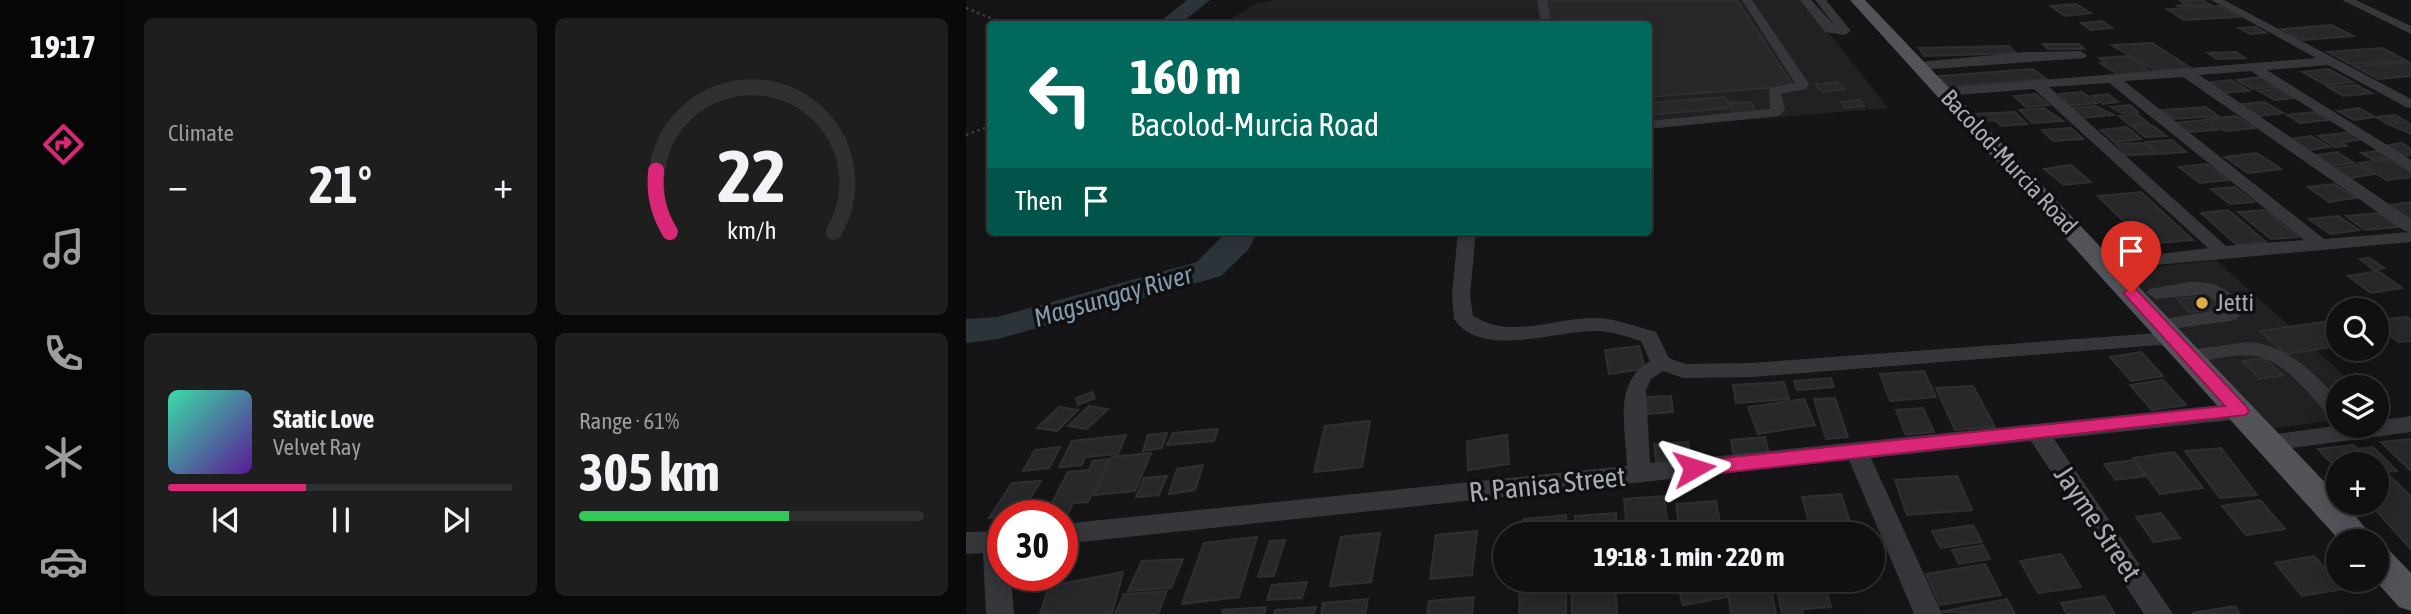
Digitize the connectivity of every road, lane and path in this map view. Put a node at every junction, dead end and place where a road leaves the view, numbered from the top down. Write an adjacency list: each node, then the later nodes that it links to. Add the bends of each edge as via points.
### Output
1 (1542, 0): 12 (street)
2 (1747, 0): 23 (street, via 1801,86 1774,91 1774,113)
3 (1805, 0): 10 (street)
4 (1820, 0): 9 (street)
5 (1857, 0): 16 (main road, Bacolod-Murcia Road)
6 (2216, 0): 15 (street)
7 (2347, 0): 13 (street)
8 (966, 8): 11 (path)
9 (1830, 12): 10 (street); 10 (street, via 1846,30 1829,30)
10 (1816, 13)
11 (998, 21)
12 (1546, 21)
13 (2411, 30)
14 (2081, 55): 16 (street)
15 (2330, 61): 17 (street); 22 (street)
16 (1919, 66): 21 (main road, Bacolod-Murcia Road)
17 (2255, 68): 18 (street); 26 (street)
18 (2188, 75): 19 (street); 27 (street)
19 (2113, 79): 20 (street); 30 (street)
20 (2038, 85): 21 (street); 31 (street)
21 (1943, 92): 32 (main road, Bacolod-Murcia Road)
22 (2411, 104)
23 (1652, 125)
24 (987, 127): 25 (path)
25 (966, 135)
26 (2411, 167)
27 (2411, 227)
28 (1467, 235): 37 (street, via 1461,295 1464,319 1478,331 1500,335 1586,324 1621,327 1648,337)
29 (2411, 237): 30 (street)
30 (2320, 244): 31 (street)
31 (2222, 252): 32 (street)
32 (2106, 266): 33 (main road, Bacolod-Murcia Road)
33 (2131, 293): 34 (street); 35 (main road, Bacolod-Murcia Road)
34 (2156, 293): 35 (street, via 2183,311 2185,317); 35 (street, via 2204,286 2221,293 2234,310 2230,315)
35 (2171, 329): 36 (main road, Bacolod-Murcia Road); 37 (street, via 1752,370 1683,371)
36 (2190, 357): 38 (street, via 2248,349 2271,354); 39 (main road, Bacolod-Murcia Road)
37 (1661, 363): 46 (street, via 1642,374 1635,390)
38 (2326, 400)
39 (2240, 411): 42 (street, R. Panisa Street); 44 (main road, Bacolod-Murcia Road)
40 (2411, 424): 41 (street)
41 (2389, 426)
42 (2037, 432): 45 (street, R. Panisa Street); 56 (street, Jayme Street)
43 (2326, 433): 44 (street)
44 (2270, 443): 47 (main road, Bacolod-Murcia Road)
45 (1857, 452): 46 (street, R. Panisa Street); 55 (street)
46 (1640, 474): 48 (street, R. Panisa Street)
47 (2349, 529)
48 (1078, 532)
49 (987, 542): 50 (street)
50 (966, 543)
51 (2389, 573): 53 (main road)
52 (1000, 591): 54 (street)
53 (2411, 596)
54 (1000, 614)
55 (1927, 614)
56 (2159, 614)

